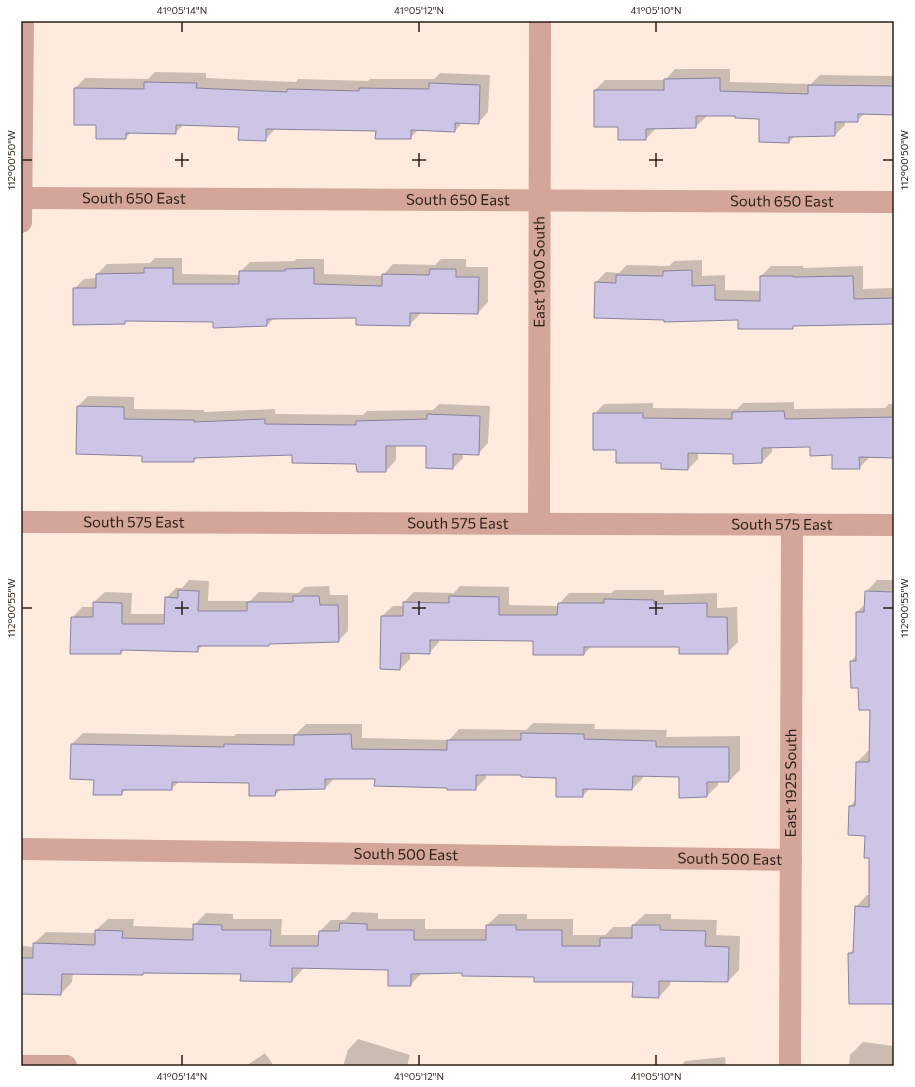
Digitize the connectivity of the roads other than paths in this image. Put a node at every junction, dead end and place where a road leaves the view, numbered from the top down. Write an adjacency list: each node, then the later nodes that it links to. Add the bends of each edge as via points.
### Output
1 (23, 21): 3 (street)
2 (540, 21): 4 (street, East 1900 South)
3 (21, 198): 4 (street, South 650 East); 6 (street)
4 (540, 200): 5 (street, South 650 East); 8 (street, East 1900 South)
5 (894, 202)
6 (21, 222)
7 (21, 522): 8 (street, South 575 East)
8 (539, 524): 9 (street, South 575 East)
9 (792, 524): 10 (street, South 575 East); 12 (street, East 1925 South)
10 (894, 525)
11 (21, 849): 12 (street, South 500 East)
12 (791, 860): 15 (street, East 1925 South)
13 (21, 1066): 14 (street)
14 (66, 1066)
15 (790, 1066)

